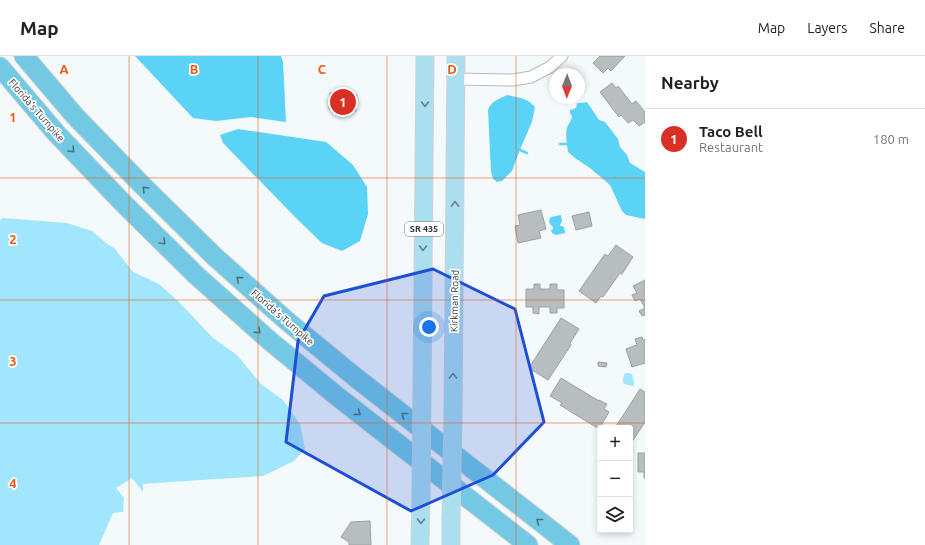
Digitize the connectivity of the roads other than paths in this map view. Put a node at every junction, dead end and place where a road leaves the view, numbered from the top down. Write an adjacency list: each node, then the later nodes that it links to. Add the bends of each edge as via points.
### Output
1 (24, 56): 10 (highway, Florida's Turnpike, one-way to 1, via 355,377 215,257 75,116)
2 (425, 56): 7 (main road, SR 435, one-way to 7, bridge)
3 (456, 56): 6 (main road, Kirkman Road / SR 435)
4 (562, 56): 6 (street, via 550,67 530,77 513,80)
5 (0, 67): 9 (highway, Florida's Turnpike, one-way to 9, via 56,133 197,276 332,393)
6 (456, 79): 8 (main road, Kirkman Road / SR 435, one-way to 6, bridge)
7 (420, 545)
8 (451, 545)
9 (528, 545)
10 (570, 545)

